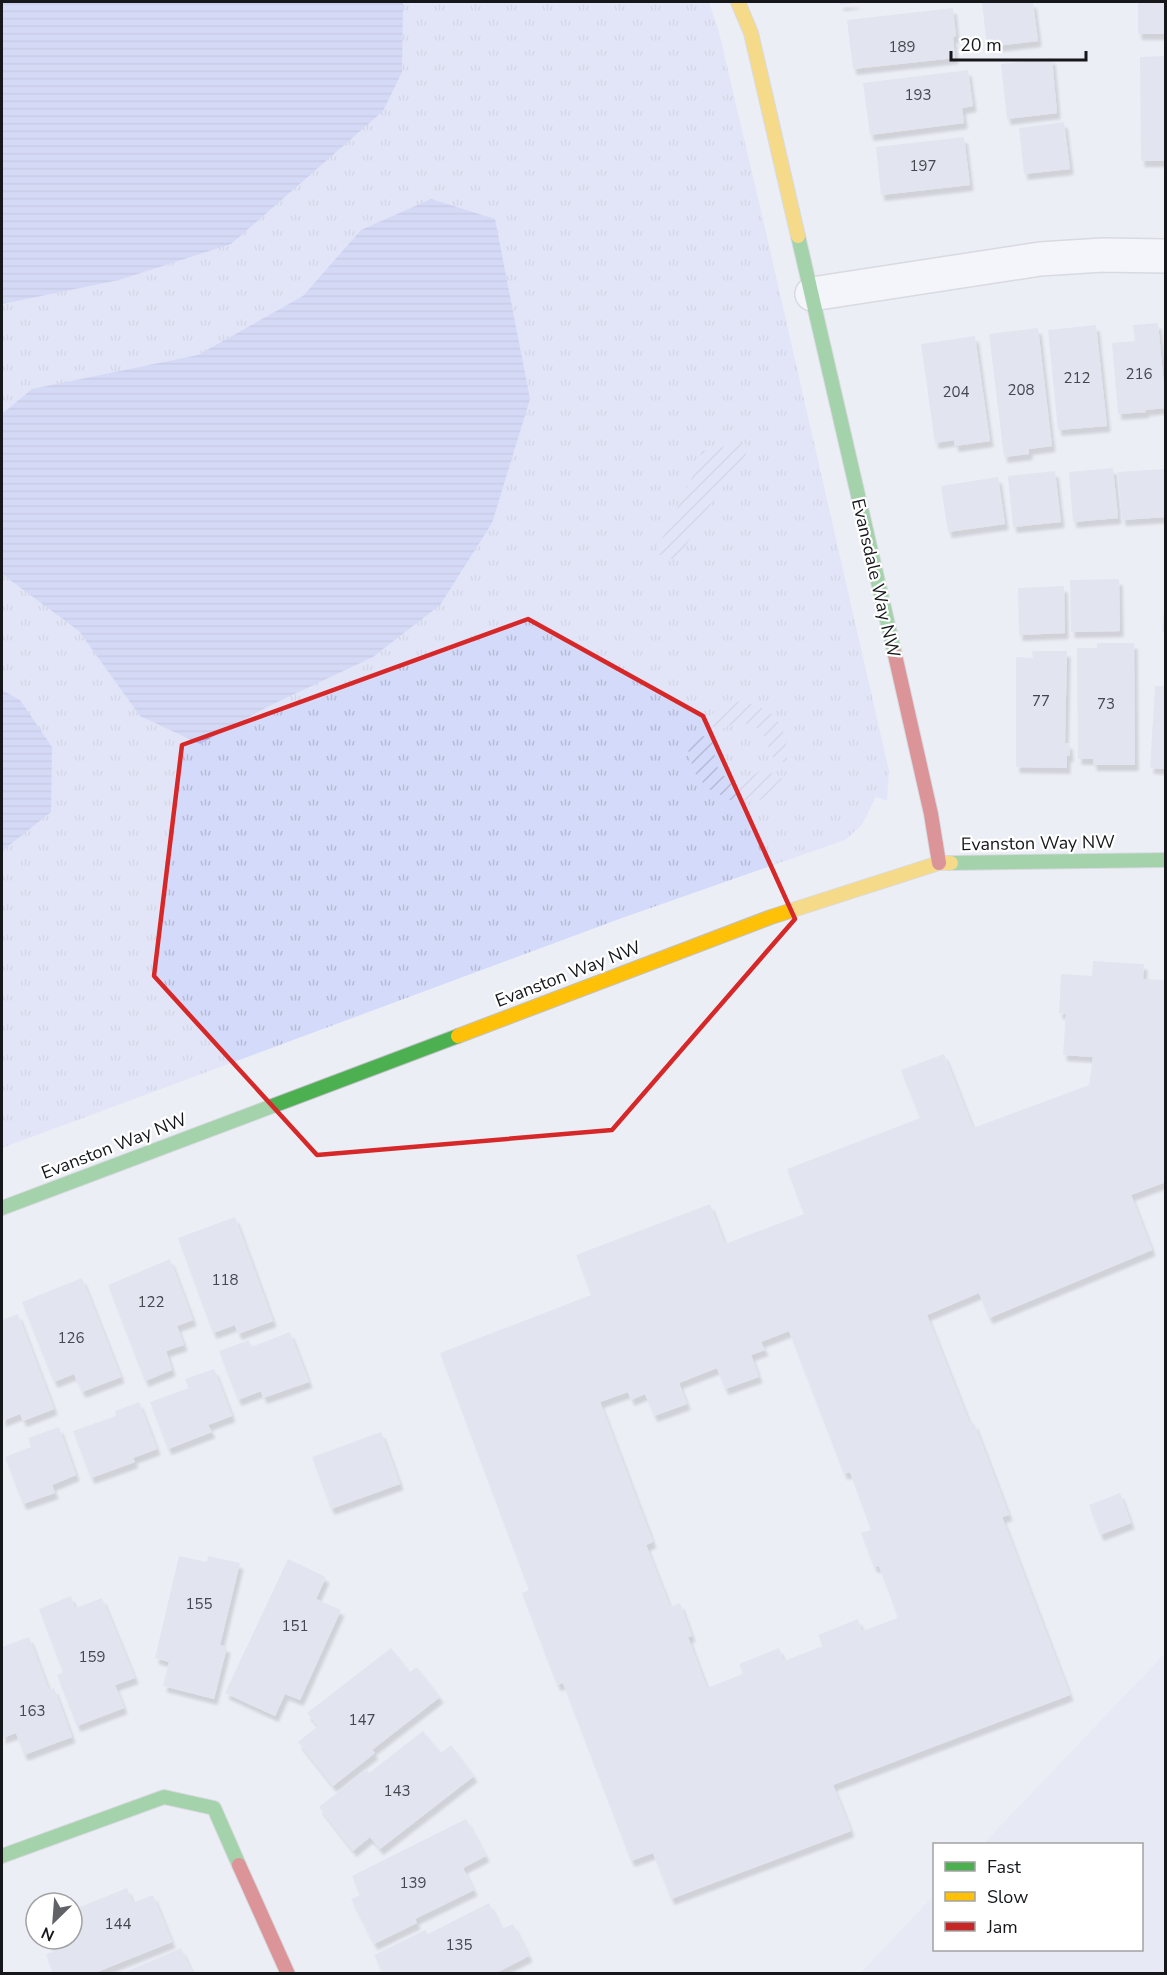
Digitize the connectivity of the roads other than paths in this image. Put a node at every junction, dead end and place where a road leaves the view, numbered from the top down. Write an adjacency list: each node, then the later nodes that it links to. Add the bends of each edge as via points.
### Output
1 (738, 2): 3 (street, Evansdale Way NW, via 751,33)
2 (1166, 256): 3 (street, via 1040,259)
3 (812, 294): 5 (street, Evansdale Way NW)
4 (1166, 860): 5 (street, Evanston Way NW)
5 (939, 863): 6 (street, Evanston Way NW, via 771,916)
6 (2, 1208)
7 (2, 1856): 8 (street, via 164,1797 214,1808)
8 (288, 1974)

